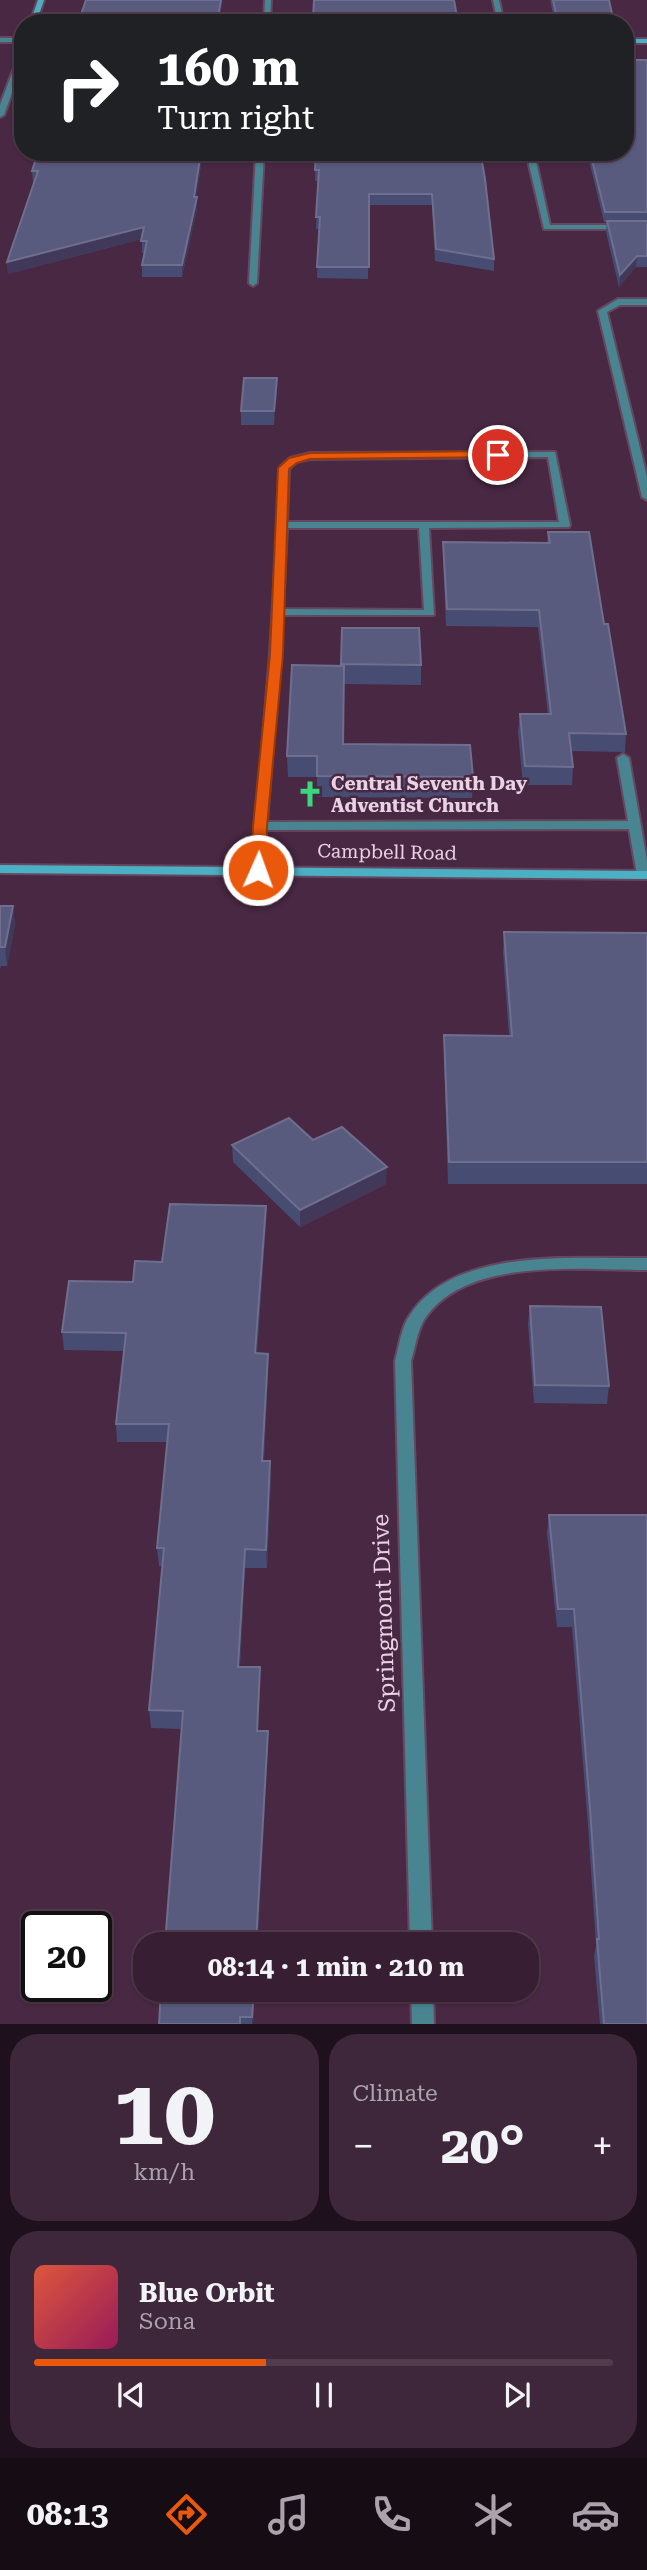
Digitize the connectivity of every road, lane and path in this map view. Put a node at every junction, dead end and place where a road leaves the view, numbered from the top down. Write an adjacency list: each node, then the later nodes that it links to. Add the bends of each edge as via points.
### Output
1 (14, 77): 2 (street)
2 (0, 115)
3 (260, 161): 6 (street)
4 (532, 161): 5 (street, via 547,227)
5 (647, 227)
6 (253, 283)
7 (647, 302): 8 (street, via 618,302 602,311)
8 (647, 498)
9 (283, 525): 10 (street); 10 (street, via 284,468 301,458 552,454 565,525); 11 (street)
10 (424, 525): 11 (street, via 430,613)
11 (279, 612): 14 (street)
12 (623, 758): 13 (street)
13 (633, 825): 14 (street); 17 (street)
14 (260, 826): 16 (street)
15 (0, 869): 16 (street, Campbell Road)
16 (258, 870): 17 (street, Campbell Road)
17 (645, 875)
18 (647, 1264): 19 (street, Springmont Drive, via 531,1265 481,1273 441,1293 416,1318 403,1362)
19 (421, 1932)
20 (422, 2002): 21 (street)
21 (423, 2024)

